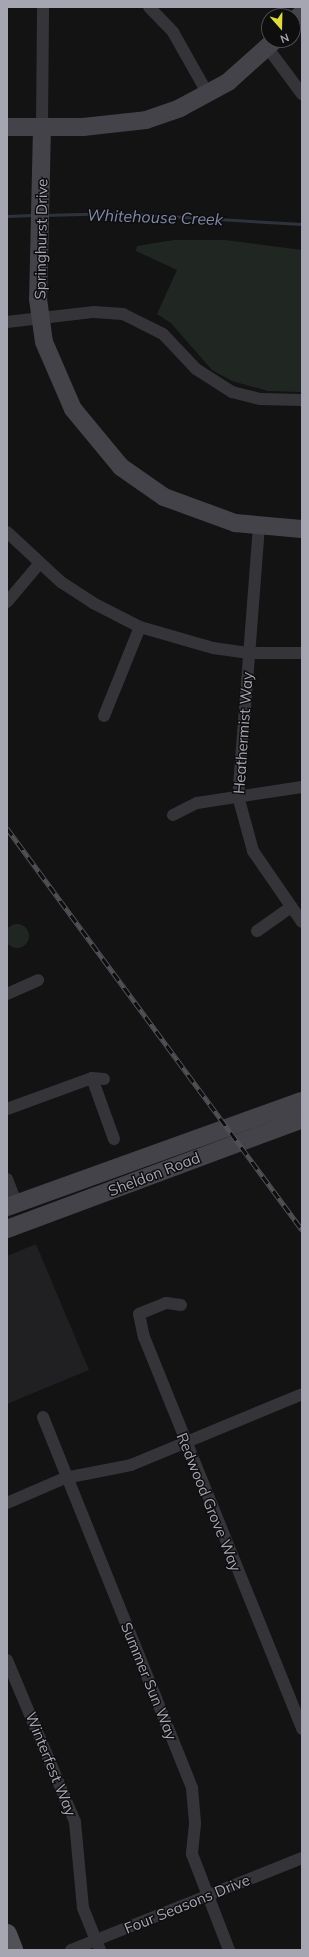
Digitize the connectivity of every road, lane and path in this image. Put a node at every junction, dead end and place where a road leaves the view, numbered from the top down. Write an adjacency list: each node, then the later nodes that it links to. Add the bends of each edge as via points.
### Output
1 (43, 7): 8 (street)
2 (149, 7): 5 (street, via 173,32)
3 (266, 48): 5 (street, via 228,82)
4 (273, 48): 6 (street)
5 (208, 94): 8 (street, via 146,120)
6 (302, 94)
7 (7, 127): 8 (street)
8 (42, 127): 9 (street, Springhurst Drive, via 38,299)
9 (42, 319): 10 (street); 11 (street, via 94,312 123,314 163,334 196,369 227,390 260,399); 12 (street, Springhurst Drive, via 44,342 73,409 121,467 153,490 186,508)
10 (7, 322)
11 (302, 400)
12 (259, 526): 13 (street, Springhurst Drive); 18 (street, Heathermist Way)
13 (302, 529)
14 (7, 532): 15 (street)
15 (39, 564): 16 (street); 17 (street, via 93,603)
16 (7, 602)
17 (140, 627): 18 (street, via 182,641); 20 (street)
18 (248, 653): 19 (street); 22 (street, Heathermist Way)
19 (302, 653)
20 (104, 716)
21 (302, 787): 22 (street)
22 (238, 796): 23 (street, via 197,803); 24 (street, Heathermist Way, via 253,851)
23 (173, 815)
24 (291, 907): 25 (street, Heathermist Way); 26 (street)
25 (302, 922)
26 (257, 931)
27 (38, 980): 28 (street)
28 (7, 994)
29 (302, 1101): 34 (street, Sheldon Road)
30 (7, 1109): 32 (street, via 98,1078)
31 (302, 1119): 37 (street, Sheldon Road)
32 (114, 1139)
33 (7, 1179): 35 (street)
34 (54, 1190): 35 (street, Sheldon Road); 36 (street, via 26,1213)
35 (11, 1205)
36 (7, 1220)
37 (7, 1230)
38 (181, 1305): 41 (street, Redwood Grove Way, via 166,1303 139,1314 144,1337)
39 (302, 1394): 41 (street)
40 (43, 1417): 42 (street, Summer Sun Way)
41 (184, 1442): 42 (street, via 130,1465); 45 (street, Redwood Grove Way)
42 (65, 1478): 43 (street); 47 (street, Summer Sun Way, via 192,1788 195,1824 192,1854)
43 (7, 1503)
44 (7, 1660): 49 (street, Winterfest Way, via 74,1822 83,1908)
45 (302, 1728)
46 (302, 1858): 47 (street, Four Seasons Drive)
47 (207, 1896): 49 (street, Four Seasons Drive); 52 (street, Summer Sun Way)
48 (7, 1934): 50 (main road)
49 (99, 1945): 51 (street, Four Seasons Drive)
50 (13, 1950)
51 (71, 1950)
52 (229, 1950)

